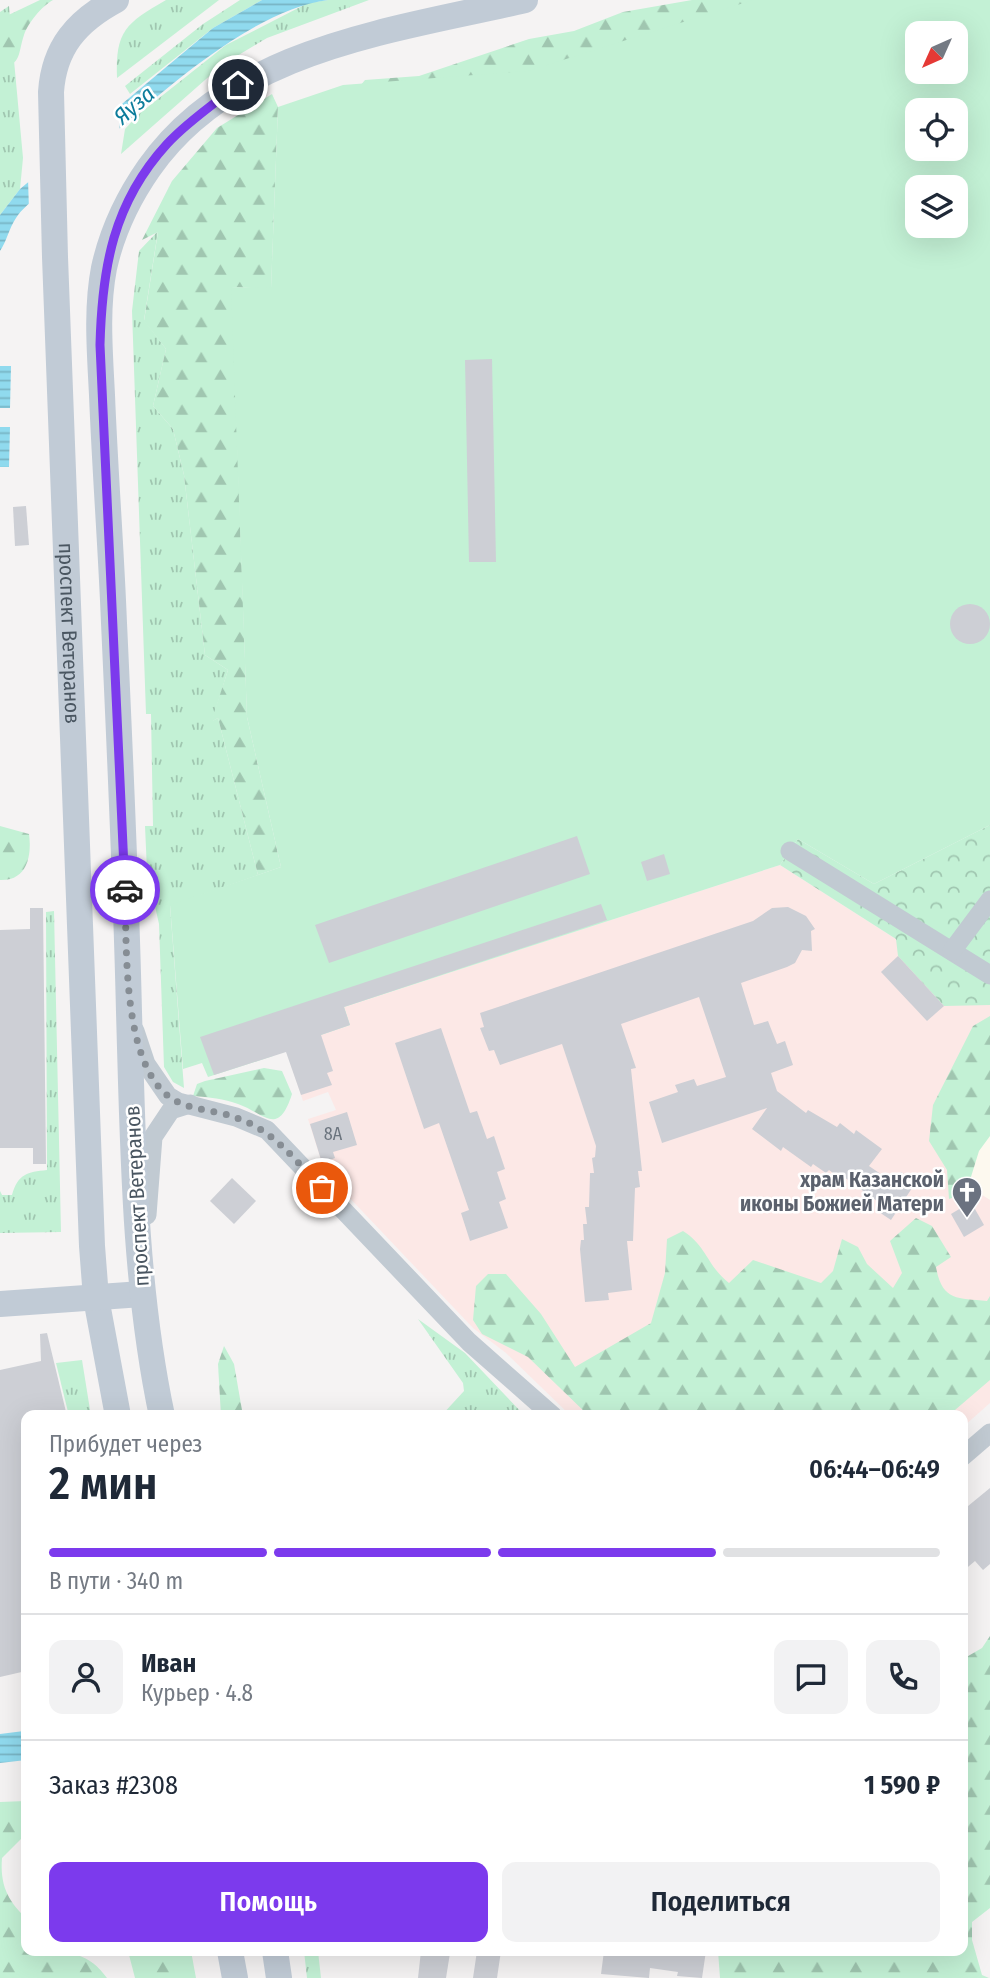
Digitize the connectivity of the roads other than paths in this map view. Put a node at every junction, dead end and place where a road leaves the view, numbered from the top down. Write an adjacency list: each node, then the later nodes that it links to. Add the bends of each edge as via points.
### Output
1 (116, 0): 10 (main road, проспект Ветеранов, via 81,23 62,47 52,76 55,257)
2 (525, 0): 7 (main road, проспект Ветеранов, via 299,57 238,85 167,144 116,227 104,270 100,345)
3 (790, 851): 5 (street)
4 (990, 900): 5 (street)
5 (952, 951): 6 (street)
6 (990, 975)
7 (129, 1012): 8 (street, via 154,1080 168,1096); 9 (main road, проспект Ветеранов)
8 (190, 1104): 9 (street, via 171,1110 153,1137); 14 (street, via 267,1130 469,1342)
9 (142, 1286): 10 (main road); 13 (main road, проспект Ветеранов)
10 (96, 1298): 11 (main road); 12 (main road, проспект Ветеранов)
11 (0, 1304)
12 (117, 1410)
13 (161, 1410)
14 (546, 1410)
15 (990, 1433): 16 (street)
16 (968, 1452)
17 (231, 1956): 19 (main road)
18 (276, 1956): 20 (main road)
19 (235, 1978)
20 (279, 1978)

